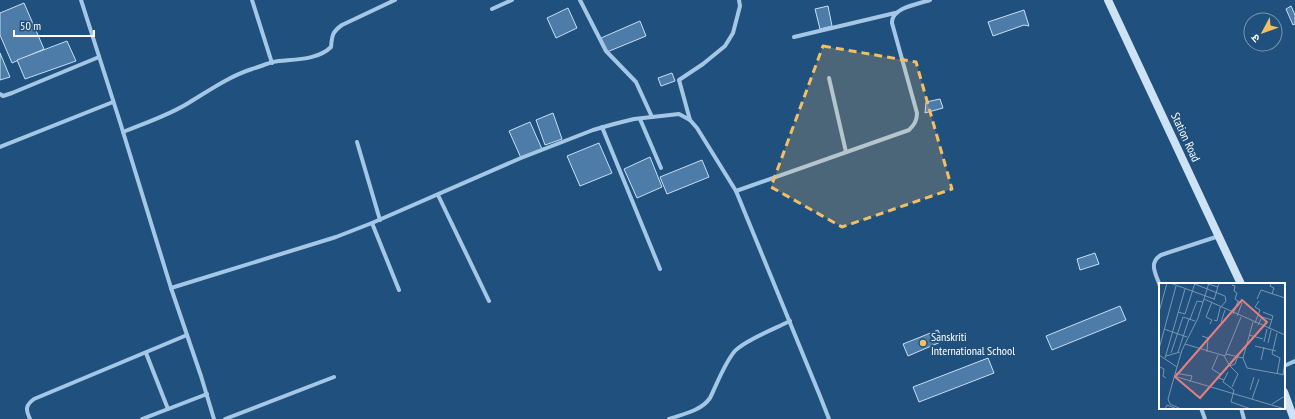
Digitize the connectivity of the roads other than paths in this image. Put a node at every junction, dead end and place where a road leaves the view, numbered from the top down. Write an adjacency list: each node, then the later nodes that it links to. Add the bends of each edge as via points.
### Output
1 (81, 0): 13 (street)
2 (258, 0): 9 (street)
3 (395, 0): 14 (street, via 335,30 331,47 326,52)
4 (512, 0): 10 (street)
5 (580, 0): 18 (street, via 606,51 636,82)
6 (739, 0): 20 (street, via 740,6 733,33 725,46 679,80)
7 (930, 0): 11 (street)
8 (1108, 0): 31 (street, Station Road)
9 (253, 2): 14 (street)
10 (492, 9)
11 (895, 13): 12 (street); 25 (street, via 892,23 914,98 917,120 909,130)
12 (794, 37)
13 (99, 57): 16 (street, via 12,93 3,96); 17 (street)
14 (272, 63): 22 (street, via 235,76 190,102)
15 (829, 78): 25 (street)
16 (0, 94)
17 (114, 102): 22 (street); 24 (street)
18 (652, 117): 19 (street); 20 (street, via 679,114)
19 (640, 118): 21 (street); 26 (street)
20 (690, 120): 27 (street)
21 (602, 127): 28 (street, via 521,158); 32 (street)
22 (123, 132): 35 (street)
23 (357, 142): 29 (street)
24 (0, 147)
25 (846, 152): 27 (street)
26 (661, 168)
27 (736, 191): 38 (street)
28 (438, 195): 29 (street); 37 (street)
29 (380, 220): 30 (street)
30 (372, 223): 35 (street, via 336,237); 36 (street)
31 (1219, 236): 33 (street, via 1157,258 1153,266); 34 (street, Station Road)
32 (660, 270)
33 (1159, 283)
34 (1241, 283)
35 (171, 288): 39 (street)
36 (399, 290)
37 (489, 301)
38 (790, 321): 53 (street, via 736,350 706,403); 54 (street)
39 (187, 336): 40 (street); 44 (street)
40 (146, 352): 46 (street); 49 (street, via 34,399 27,408)
41 (1295, 361): 42 (street)
42 (1285, 366)
43 (334, 377): 52 (street)
44 (206, 394): 46 (street); 51 (street)
45 (1285, 395): 57 (street)
46 (168, 409): 50 (street)
47 (1201, 409): 55 (street)
48 (1241, 409): 56 (street)
49 (30, 419)
50 (142, 419)
51 (214, 419)
52 (225, 419)
53 (668, 419)
54 (829, 419)
55 (1205, 419)
56 (1244, 419)
57 (1294, 419)

